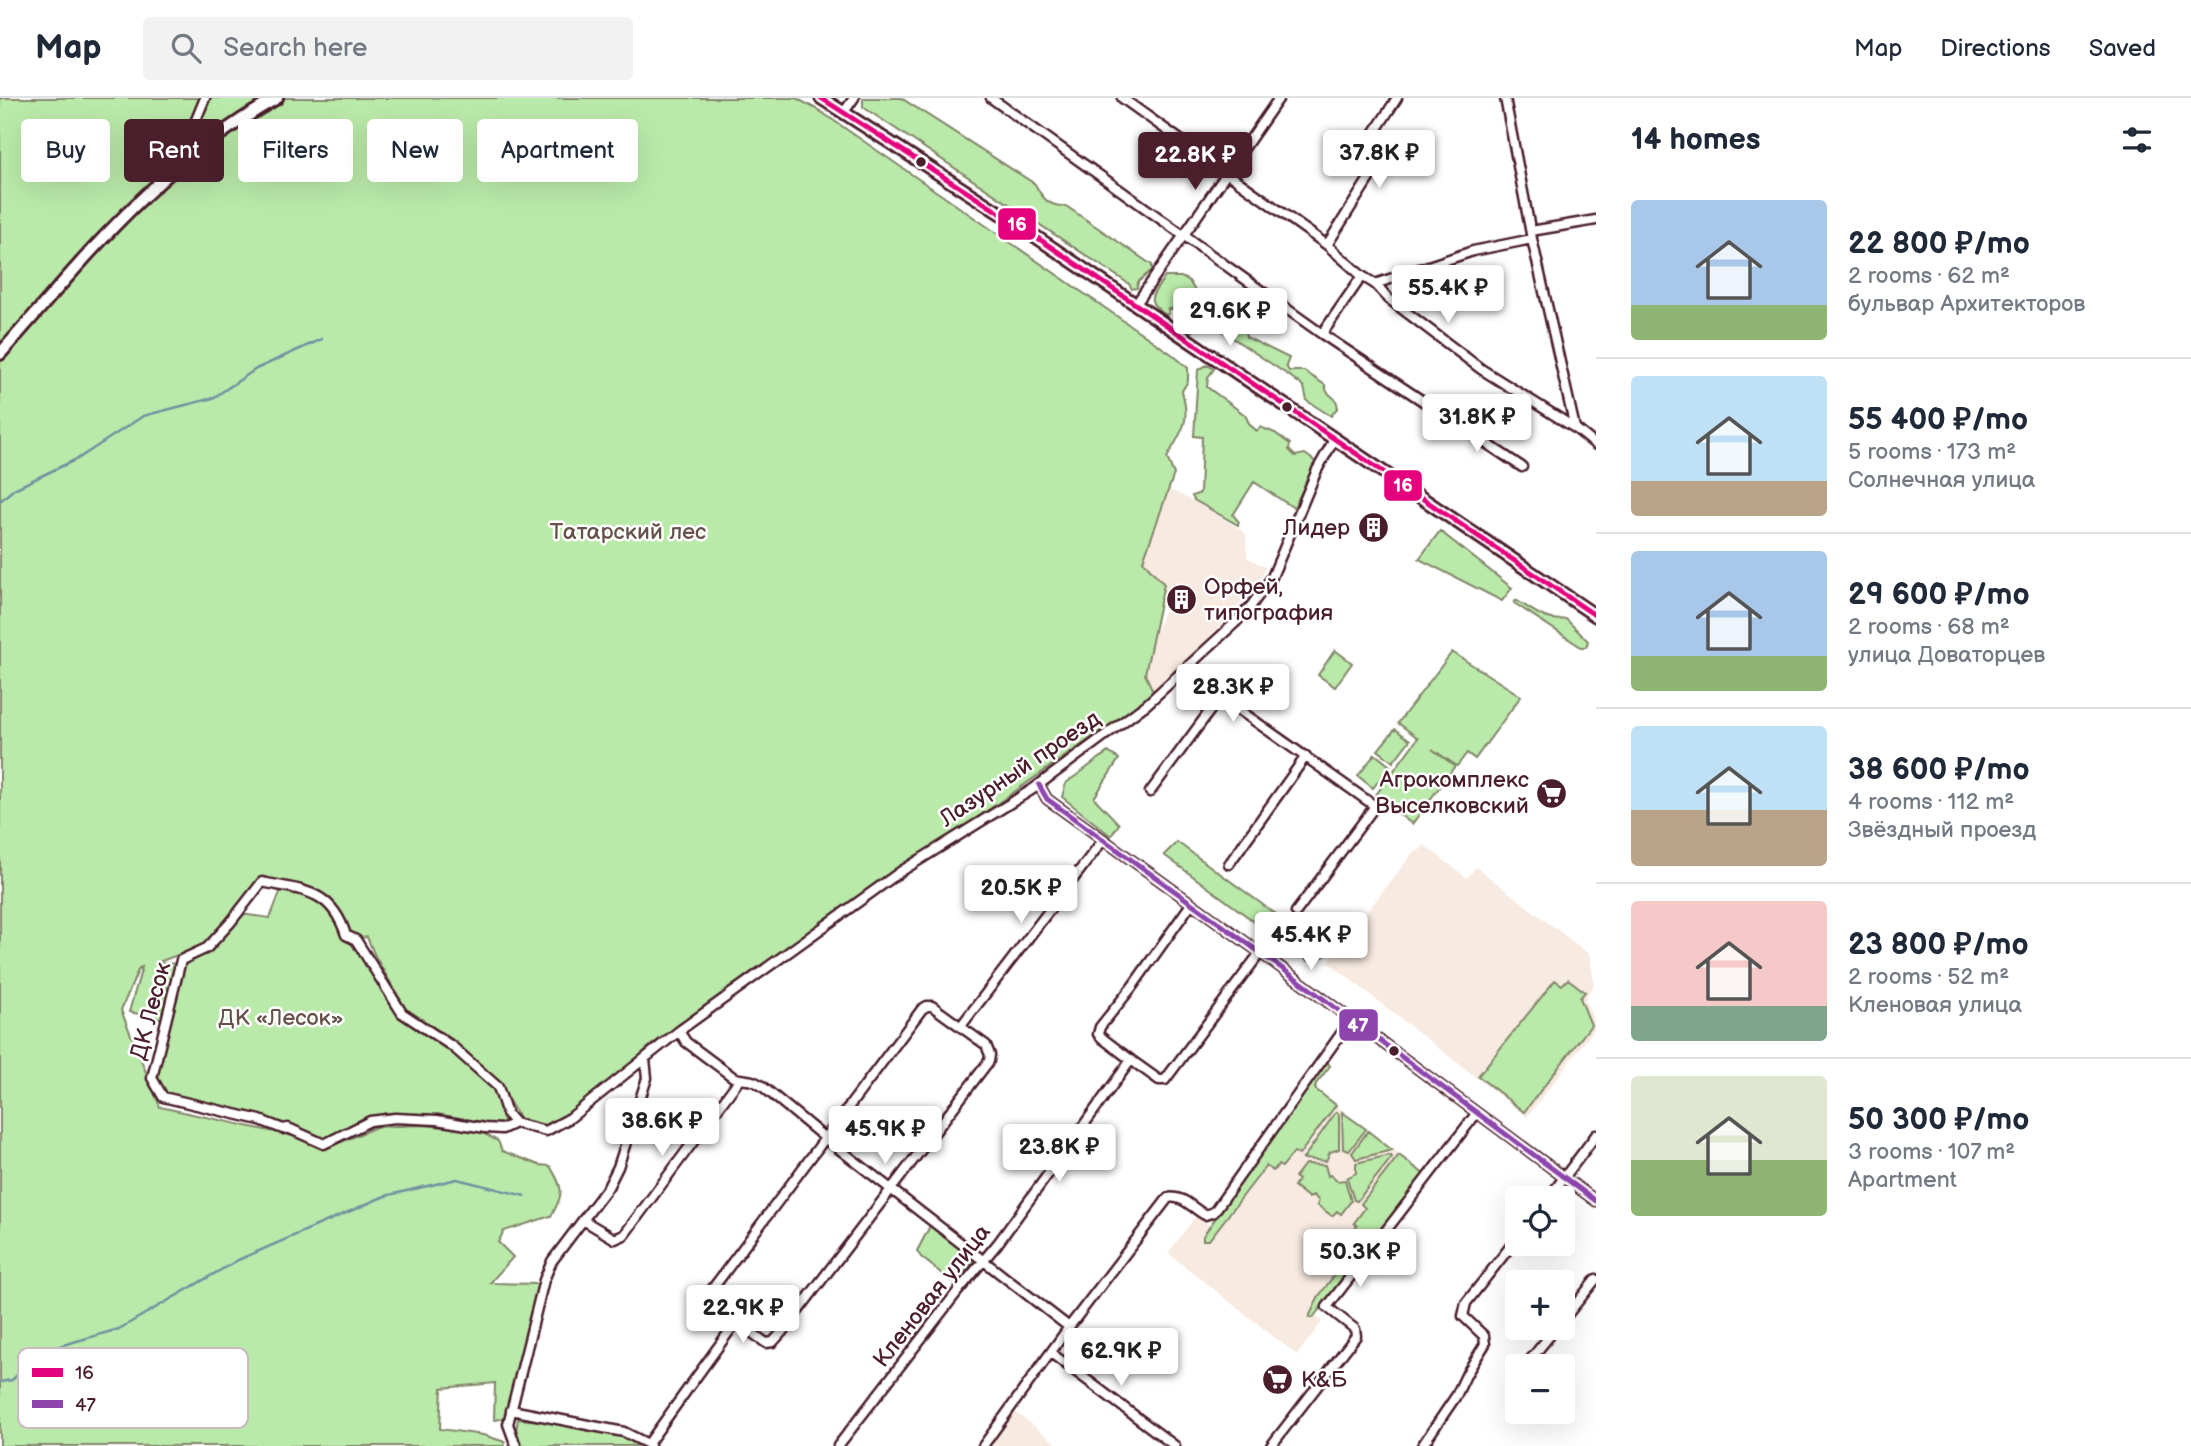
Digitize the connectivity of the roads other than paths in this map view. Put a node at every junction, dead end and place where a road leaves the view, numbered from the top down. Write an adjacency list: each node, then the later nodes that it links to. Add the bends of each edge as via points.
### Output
1 (205, 98): 11 (street)
2 (277, 98): 12 (main road)
3 (821, 98): 10 (main road)
4 (854, 98): 10 (street)
5 (991, 98): 16 (street)
6 (1122, 98): 13 (street)
7 (1279, 98): 13 (street)
8 (1397, 98): 18 (street, via 1369,141 1375,169)
9 (1505, 98): 17 (street)
10 (844, 112): 21 (main road)
11 (196, 119)
12 (224, 132)
13 (1227, 173): 16 (street); 18 (street)
14 (161, 182): 23 (main road)
15 (1596, 220): 17 (street)
16 (1183, 235): 21 (street); 22 (street)
17 (1531, 235): 20 (street); 24 (street)
18 (1327, 245): 19 (street)
19 (1363, 276): 20 (street); 22 (street)
20 (1375, 284): 24 (street, via 1481,369)
21 (1136, 304): 25 (main road)
22 (1322, 334): 27 (street)
23 (0, 354)
24 (1575, 428): 26 (street)
25 (1335, 438): 28 (main road); 29 (street, Лазурный проезд, via 1268,584)
26 (1596, 445)
27 (1522, 467)
28 (1596, 615)
29 (1193, 663): 30 (street, via 1202,682); 32 (street, Лазурный проезд, via 1147,704)
30 (1220, 697): 31 (street); 33 (street)
31 (1306, 756): 35 (street); 37 (street, via 1375,806)
32 (1039, 785): 34 (street, via 1047,799); 41 (street, Лазурный проезд, via 900,872)
33 (1150, 792)
34 (1103, 840): 36 (street); 40 (street)
35 (1229, 863)
36 (1191, 904): 38 (street); 43 (street, via 1100,1027 1098,1034)
37 (1296, 912)
38 (1260, 953): 39 (street); 43 (street, via 1165,1080)
39 (1350, 1021): 45 (street); 59 (street, via 1214,1212 1205,1215 1183,1199 1168,1198)
40 (961, 1026): 48 (street, via 932,1006 922,1009); 51 (street, via 986,1045 989,1061)
41 (679, 1031): 42 (street, Лазурный проезд); 44 (street, via 686,1042)
42 (645, 1059): 46 (street, ДК Лесок, via 570,1118 546,1131); 53 (street, via 647,1078 618,1167)
43 (1131, 1060): 55 (street, Кленовая улица)
44 (739, 1080): 48 (street, via 754,1080); 53 (street, via 624,1235 615,1239)
45 (1476, 1114): 49 (street); 69 (street, via 1327,1307 1355,1329 1356,1336)
46 (515, 1123): 46 (street, ДК Лесок, via 502,1129 395,1118 370,1121 324,1144 288,1128 163,1097 152,1078 181,960 206,948 262,882 327,901 402,1013 453,1047 498,1087)
47 (1596, 1135): 49 (street)
48 (825, 1138): 51 (street); 58 (street, via 710,1292 714,1305)
49 (1564, 1177): 50 (street); 52 (street)
50 (1557, 1186)
51 (891, 1188): 55 (street); 58 (street, via 773,1342 760,1340)
52 (1596, 1201)
53 (583, 1220): 63 (street, via 552,1261 544,1280)
54 (1505, 1253): 70 (street, via 1466,1303 1463,1316 1484,1336 1485,1344)
55 (982, 1259): 59 (street); 66 (street, Кленовая улица)
56 (1596, 1279): 57 (street)
57 (1575, 1305)
58 (736, 1322): 64 (street)
59 (1069, 1326): 61 (street)
60 (1546, 1340): 62 (street)
61 (1051, 1353): 67 (street); 68 (street)
62 (1535, 1354)
63 (511, 1410): 64 (street, via 624,1432); 65 (street, via 508,1424)
64 (649, 1445)
65 (516, 1446)
66 (838, 1446)
67 (983, 1446)
68 (1175, 1446)
69 (1271, 1446)
70 (1422, 1446)

